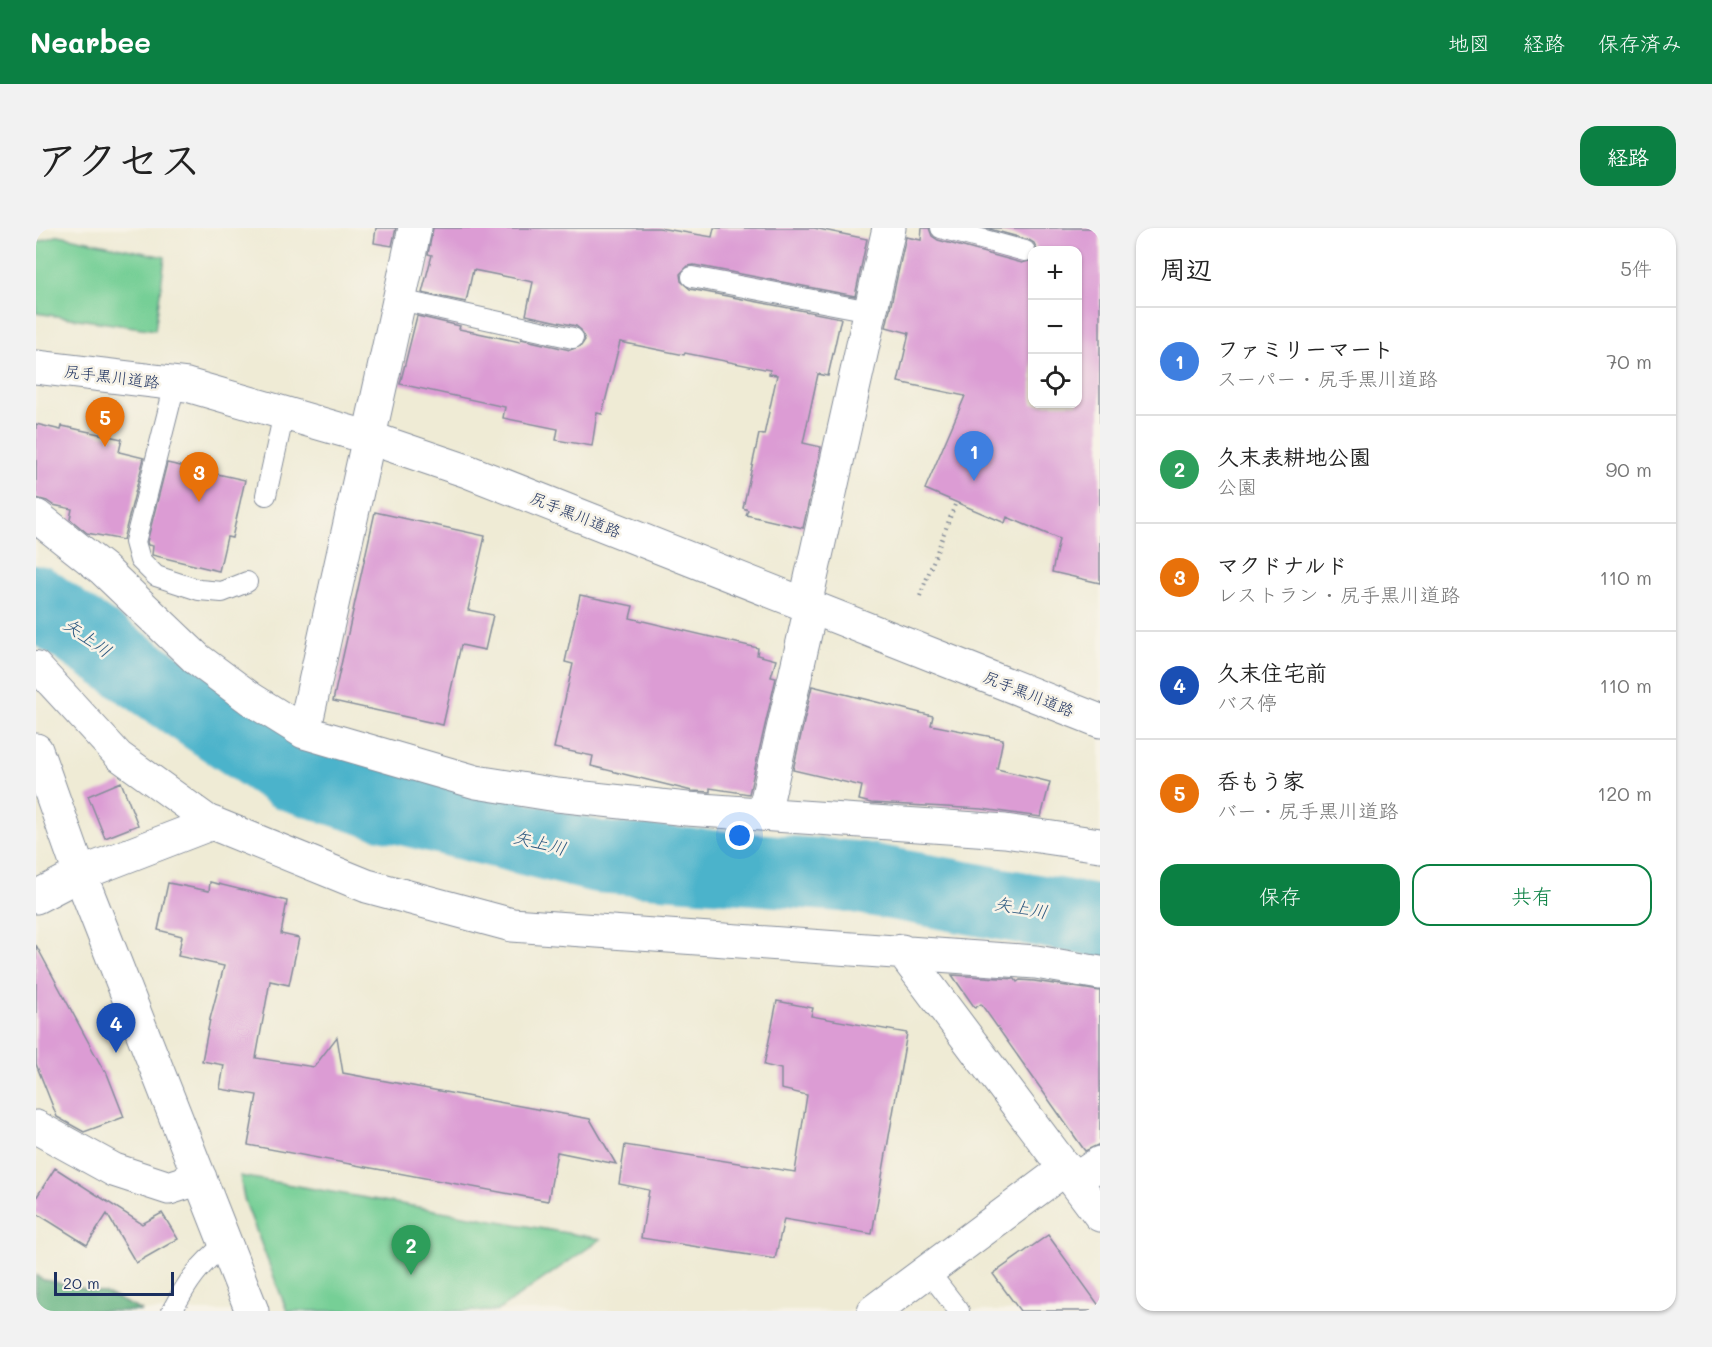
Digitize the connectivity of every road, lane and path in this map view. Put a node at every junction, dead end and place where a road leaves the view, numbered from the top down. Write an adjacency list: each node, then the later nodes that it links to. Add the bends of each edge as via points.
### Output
1 (415, 228): 6 (street)
2 (889, 228): 7 (street)
3 (941, 228): 4 (lane)
4 (1025, 251)
5 (692, 276): 7 (lane)
6 (400, 300): 8 (lane); 12 (street)
7 (870, 311): 18 (street)
8 (573, 338)
9 (36, 367): 10 (street, 尻手黒川道路)
10 (175, 384): 11 (street, 尻手黒川道路); 16 (lane, via 135,542 140,560 156,576 199,590 222,592)
11 (284, 413): 12 (street, 尻手黒川道路); 13 (lane)
12 (370, 438): 18 (street, 尻手黒川道路, via 467,471); 21 (street, via 312,660)
13 (266, 495)
14 (957, 502): 17 (path)
15 (36, 516): 21 (street, via 103,569 197,659)
16 (247, 582)
17 (920, 596)
18 (808, 606): 20 (street, 尻手黒川道路); 23 (street)
19 (36, 666): 24 (street, via 119,756)
20 (1100, 721)
21 (304, 732): 23 (street, via 476,782 687,809)
22 (36, 750): 26 (street)
23 (764, 813): 25 (street, via 1005,831)
24 (212, 823): 26 (street); 28 (street, via 367,886 512,925)
25 (1100, 844)
26 (80, 874): 27 (street); 32 (street)
27 (36, 897)
28 (902, 951): 29 (street, via 1036,962); 31 (street)
29 (1100, 973)
30 (36, 1127): 32 (street, via 114,1170 169,1188)
31 (1080, 1170): 33 (street); 35 (street)
32 (200, 1178): 34 (street)
33 (1100, 1215)
34 (226, 1244): 36 (lane, via 200,1266); 37 (street)
35 (928, 1271): 38 (street); 39 (lane)
36 (172, 1311)
37 (252, 1311)
38 (874, 1311)
39 (959, 1311)

